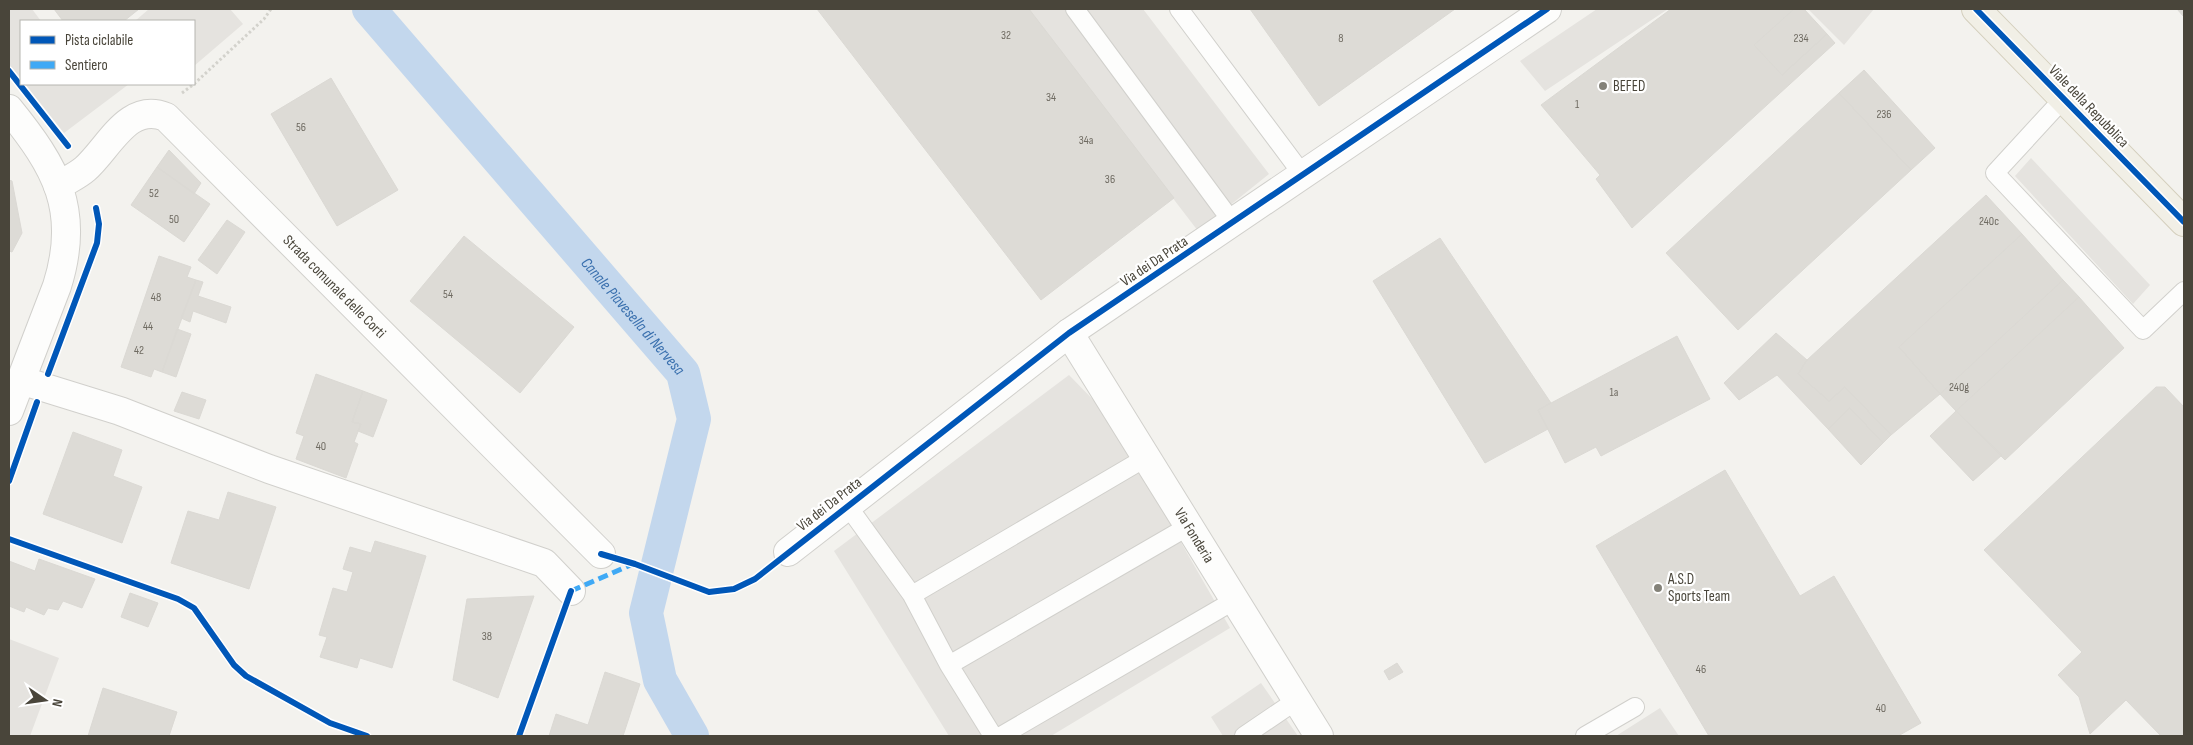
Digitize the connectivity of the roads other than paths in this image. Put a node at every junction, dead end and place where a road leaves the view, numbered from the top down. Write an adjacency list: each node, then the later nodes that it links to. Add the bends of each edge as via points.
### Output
1 (1075, 9): 10 (lane)
2 (1179, 9): 7 (lane)
3 (1547, 9): 7 (street, Via dei Da Prata)
4 (1976, 9): 5 (main road, Viale della Repubblica)
5 (2064, 98): 9 (main road, Viale della Repubblica); 11 (lane, via 1995,173 2143,330)
6 (9, 109): 8 (street, via 48,161)
7 (1304, 174): 10 (street, Via dei Da Prata)
8 (58, 186): 13 (street, via 67,236 64,265); 19 (street, Strada comunale delle Corti, via 85,169 130,120 142,113 154,112 166,117)
9 (2184, 222)
10 (1233, 223): 12 (street, Via dei Da Prata)
11 (2184, 290)
12 (1069, 333): 15 (street, Via Fonderia); 16 (street, Via dei Da Prata)
13 (20, 380): 14 (street); 20 (street, via 120,411 269,469 544,563)
14 (9, 411)
15 (1147, 457): 17 (street, Via Fonderia); 21 (lane)
16 (847, 506): 18 (street, Via dei Da Prata); 21 (lane)
17 (1189, 526): 22 (street, Via Fonderia); 23 (lane)
18 (788, 552)
19 (600, 554)
20 (572, 592)
21 (912, 595): 23 (lane)
22 (1235, 600): 24 (street, Via Fonderia); 28 (lane)
23 (949, 665): 27 (lane)
24 (1297, 700): 29 (lane); 30 (street, Via Fonderia)
25 (1635, 707): 26 (lane)
26 (1597, 733)
27 (993, 736)
28 (1001, 736)
29 (1244, 736)
30 (1319, 736)

